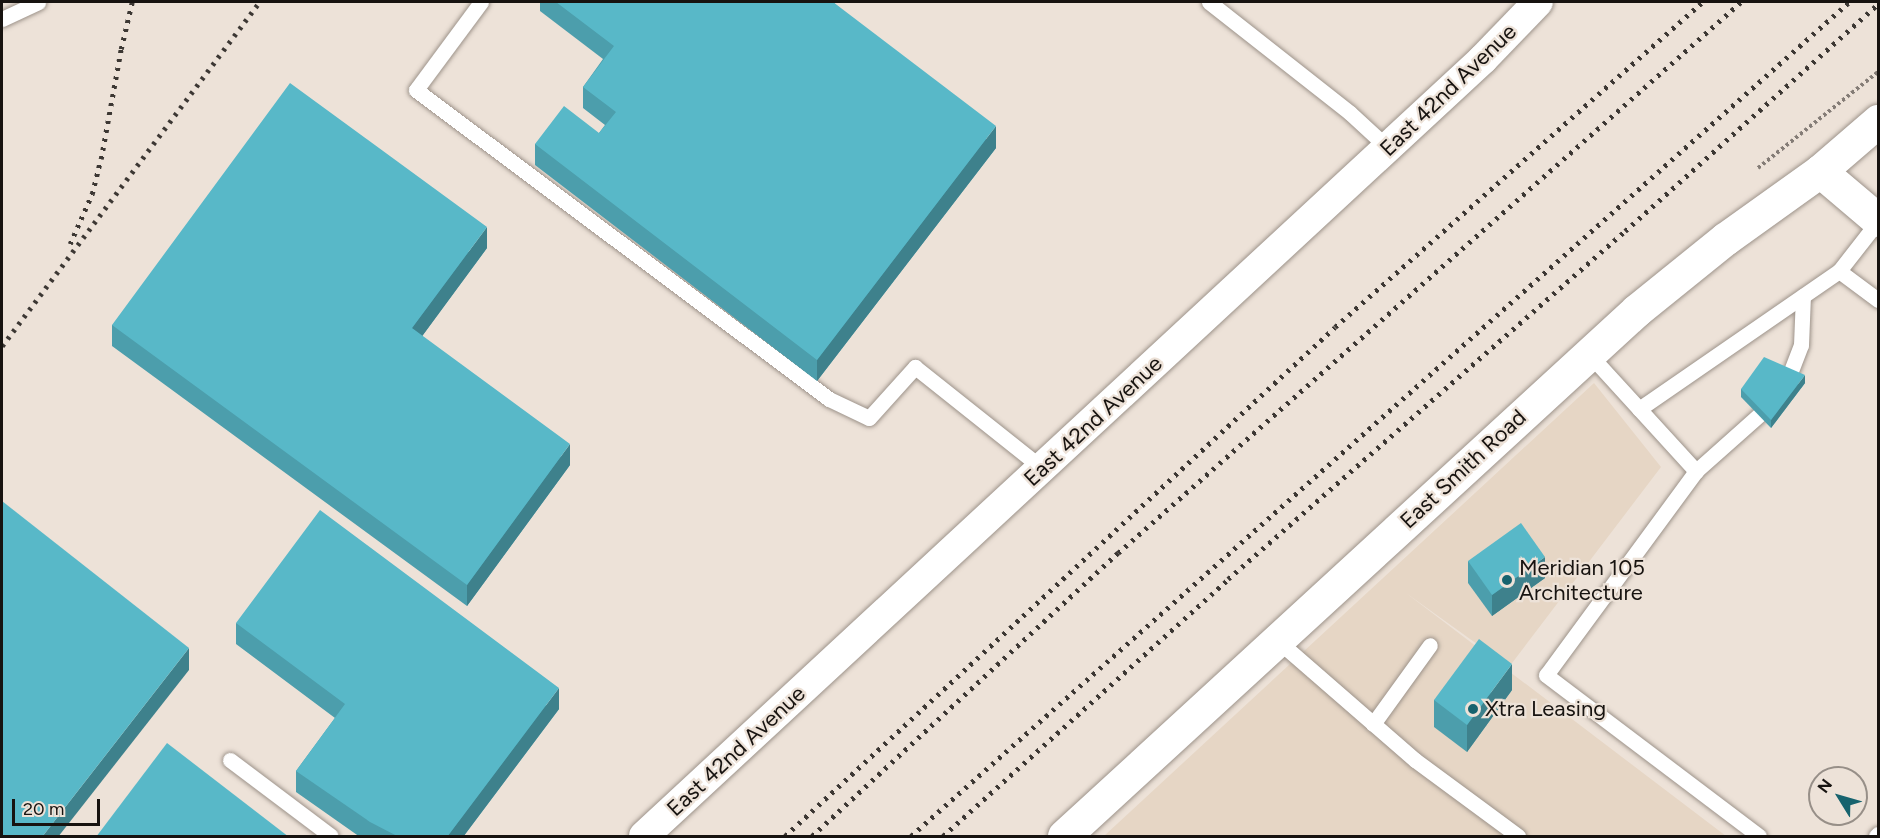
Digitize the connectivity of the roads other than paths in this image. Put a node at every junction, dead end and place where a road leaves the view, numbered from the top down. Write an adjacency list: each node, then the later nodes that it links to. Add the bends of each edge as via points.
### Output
1 (38, 2): 5 (lane)
2 (481, 2): 17 (lane, via 416,90 830,399 869,418 915,367)
3 (1209, 2): 7 (lane, via 1350,113)
4 (1538, 2): 7 (street, East 42nd Avenue)
5 (2, 19)
6 (1878, 122): 8 (street, East Smith Road)
7 (1388, 148): 17 (street, East 42nd Avenue)
8 (1820, 171): 9 (street); 13 (street, East Smith Road, via 1693,264)
9 (1878, 220): 10 (lane)
10 (1839, 271): 11 (lane); 12 (lane)
11 (1803, 296): 14 (lane, via 1801,345); 15 (lane)
12 (1878, 300)
13 (1589, 354): 15 (lane); 19 (street, East Smith Road)
14 (1789, 376)
15 (1640, 409): 18 (lane)
16 (1759, 415): 18 (lane)
17 (1042, 468): 24 (street, East 42nd Avenue)
18 (1696, 471): 27 (lane, via 1546,675)
19 (1277, 640): 21 (lane); 25 (street, East Smith Road)
20 (1430, 645): 21 (lane)
21 (1373, 724): 26 (lane)
22 (231, 760): 23 (lane)
23 (331, 837)
24 (644, 837)
25 (1064, 837)
26 (1518, 837)
27 (1759, 837)

